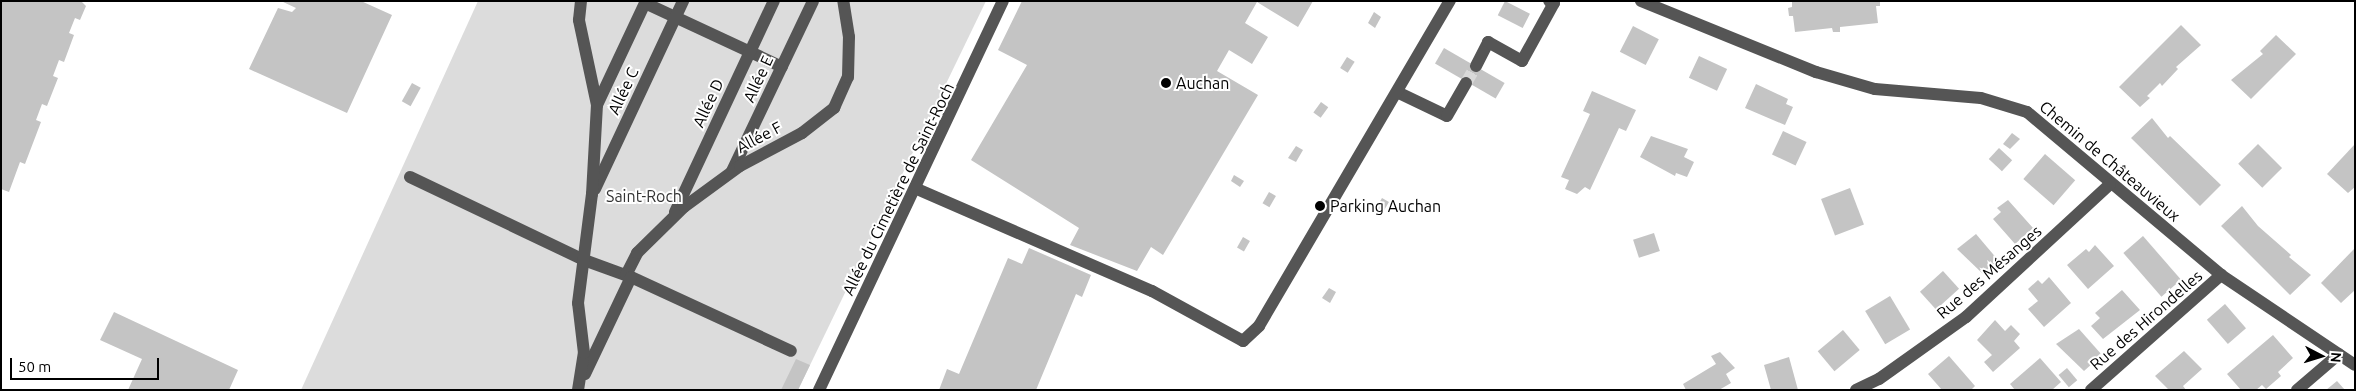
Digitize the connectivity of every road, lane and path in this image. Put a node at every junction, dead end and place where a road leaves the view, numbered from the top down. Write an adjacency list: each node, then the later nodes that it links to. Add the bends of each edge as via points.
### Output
1 (581, 1): 17 (street, via 579,20)
2 (683, 1): 11 (street, Allée C)
3 (774, 1): 12 (street, Allée D)
4 (813, 1): 14 (street, Allée E)
5 (843, 1): 18 (street, Allée F, via 849,37 848,77 834,108 802,132)
6 (1003, 1): 21 (street, Allée du Cimetière de Saint-Roch)
7 (1450, 1): 16 (street)
8 (1549, 1): 13 (street, via 1554,3 1522,61 1488,42)
9 (1641, 1): 20 (street, Chemin de Châteauvieux, via 1816,72 1875,89 1982,98 2020,109 2054,132)
10 (645, 2): 11 (street); 17 (street)
11 (676, 17): 12 (street); 22 (street, Allée C)
12 (750, 52): 14 (street); 23 (street, Allée D)
13 (1476, 66)
14 (782, 67): 18 (street, Allée E)
15 (1466, 83): 16 (street, via 1447,116)
16 (1397, 92): 21 (street, via 1259,326 1243,341 1152,291)
17 (597, 105): 22 (street)
18 (732, 171): 23 (street, Allée F)
19 (410, 177): 24 (street)
20 (2110, 184): 25 (street, Chemin de Châteauvieux); 32 (street, Rue des Mésanges, via 1966,317 1879,379)
21 (917, 189): 31 (street, Allée du Cimetière de Saint-Roch)
22 (592, 194): 24 (street)
23 (672, 219): 26 (street, Allée F, via 637,253)
24 (584, 260): 26 (street); 30 (street, via 578,303 584,353)
25 (2221, 274): 28 (street, Chemin de Châteauvieux); 33 (street, Rue des Hirondelles)
26 (628, 276): 27 (street); 30 (street, Allée F)
27 (791, 351)
28 (2339, 354): 29 (street, Chemin de Châteauvieux); 34 (street)
29 (2355, 366)
30 (580, 387)
31 (819, 390)
32 (1856, 390)
33 (2091, 390)
34 (2297, 390)

